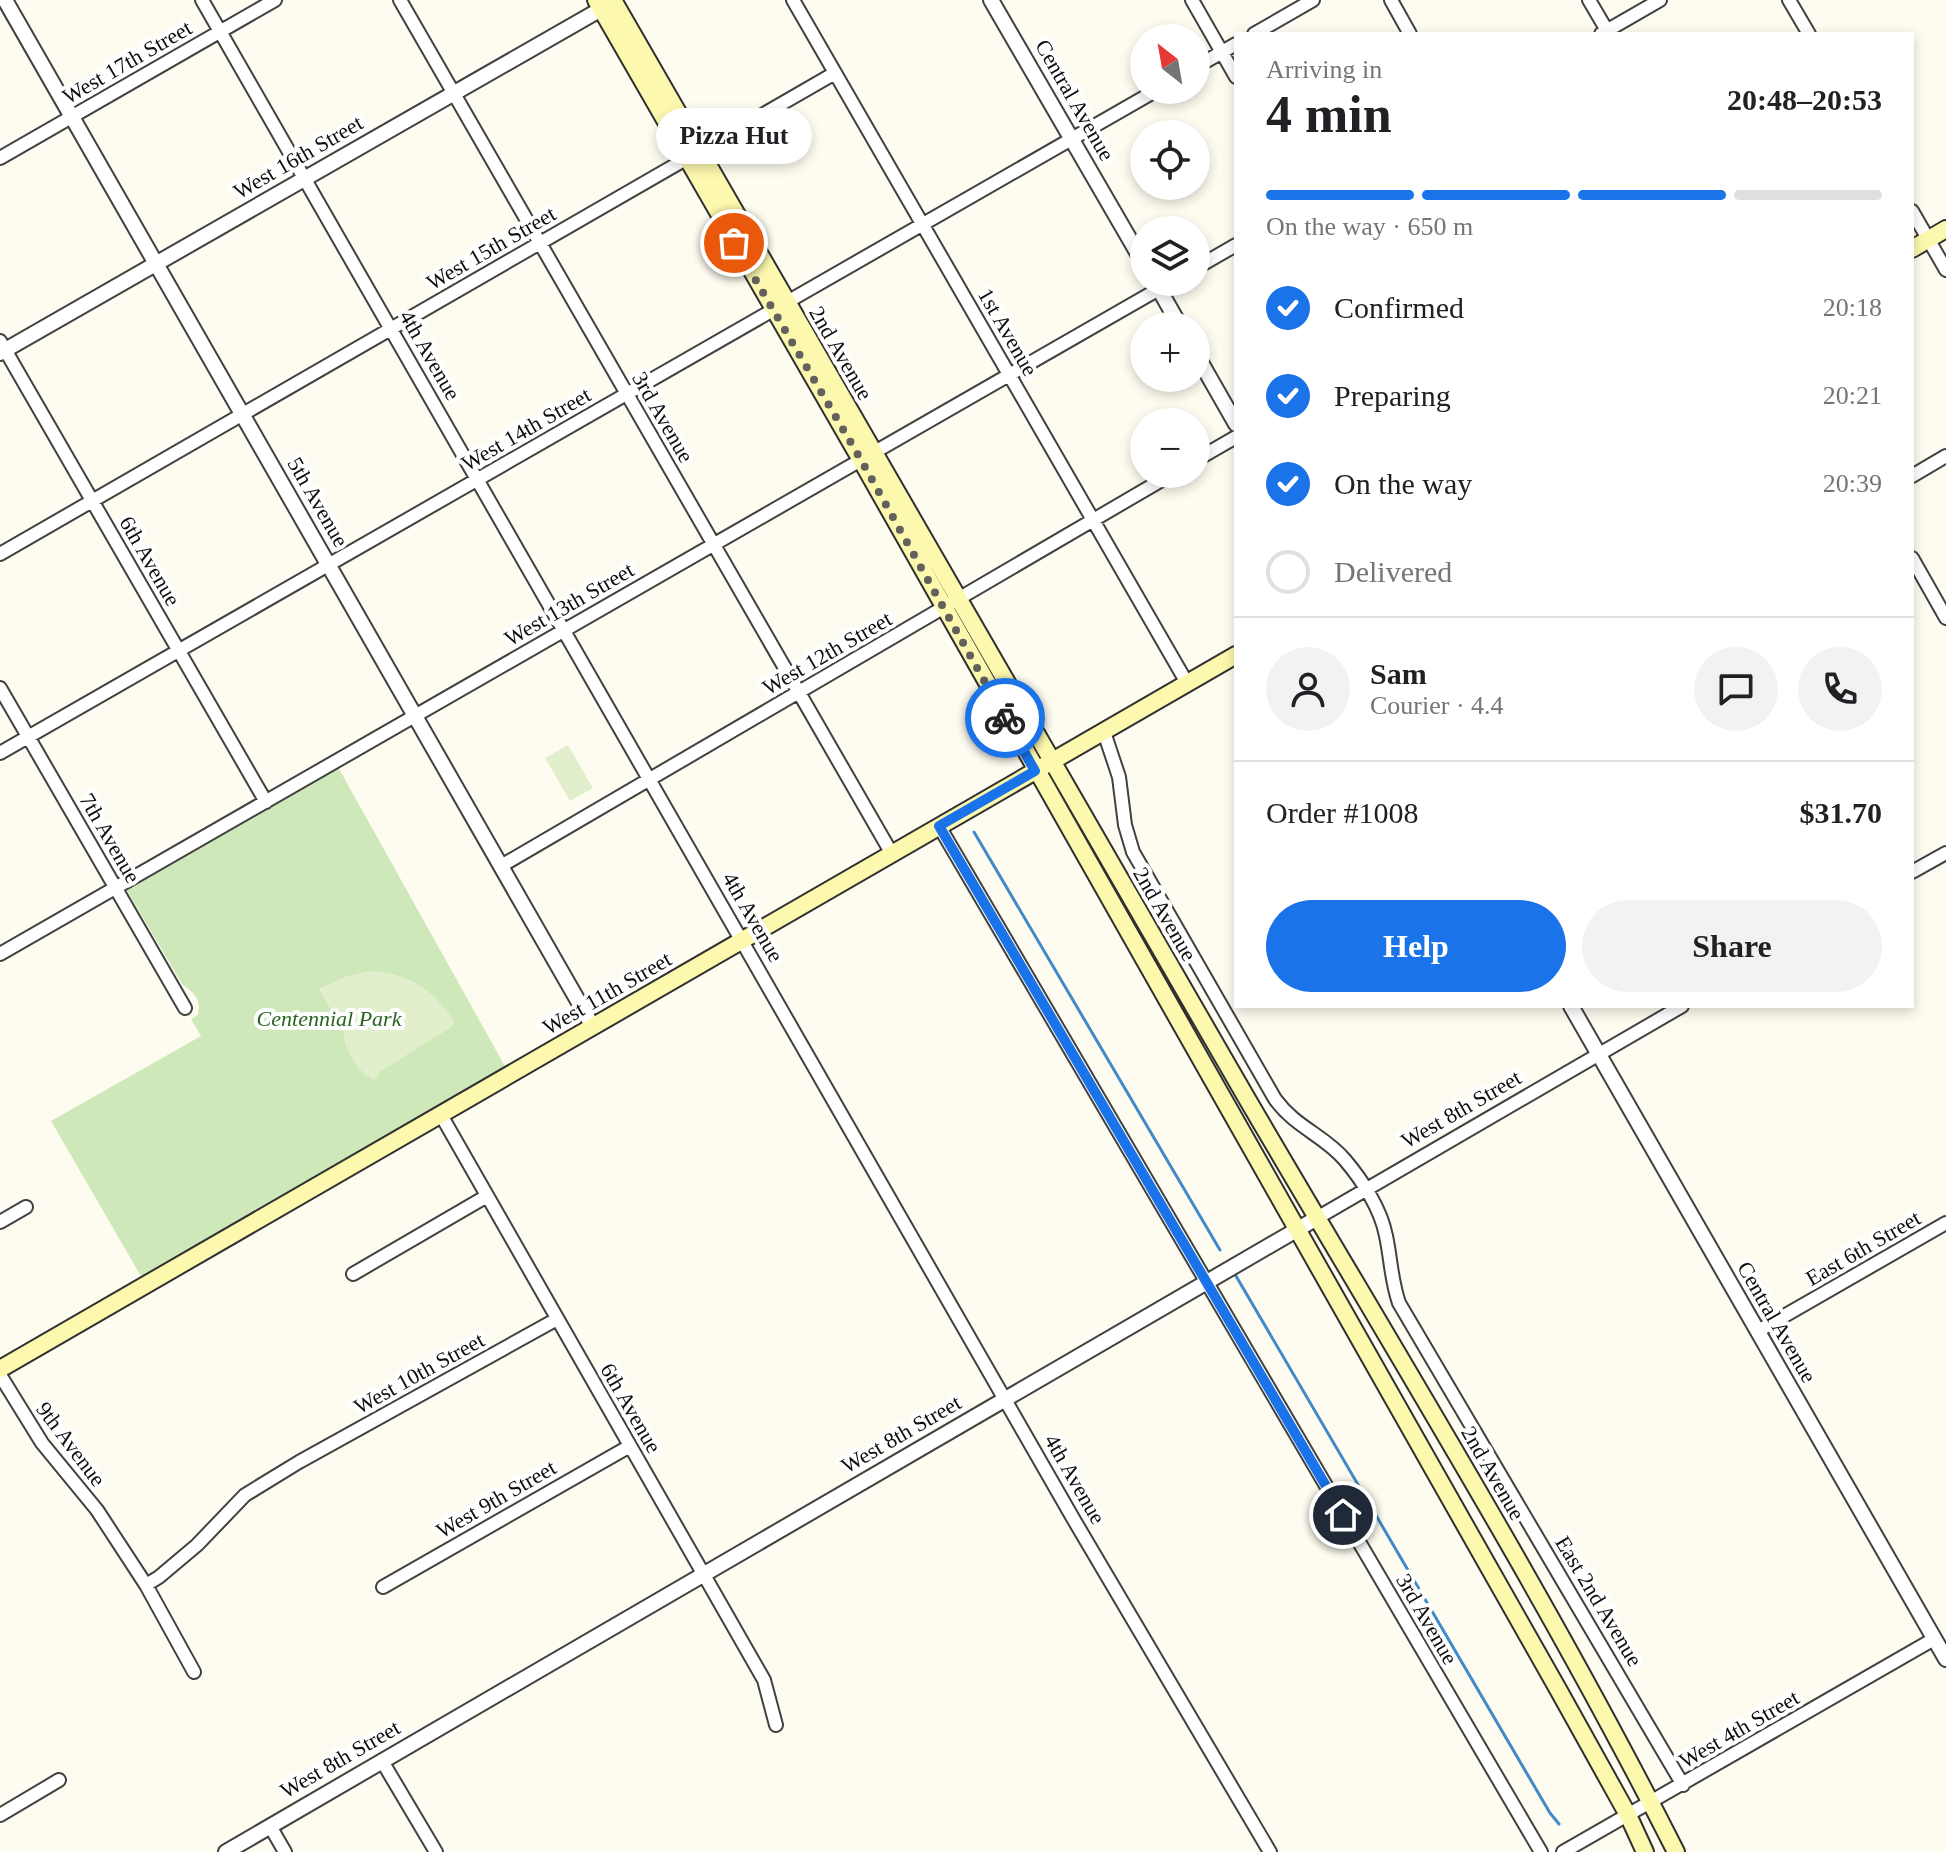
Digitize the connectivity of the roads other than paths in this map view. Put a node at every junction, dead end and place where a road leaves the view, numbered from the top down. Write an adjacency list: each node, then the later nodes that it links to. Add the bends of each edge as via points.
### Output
1 (5, 0): 27 (street, 5th Avenue)
2 (202, 0): 14 (street, 4th Avenue)
3 (275, 0): 14 (street, West 17th Street)
4 (400, 0): 25 (street, 3rd Avenue)
5 (793, 0): 23 (street, 1st Avenue)
6 (991, 0): 28 (street, Central Avenue)
7 (1192, 0): 21 (street)
8 (1313, 0): 15 (street)
9 (1391, 0): 16 (street)
10 (1589, 0): 17 (street)
11 (1660, 0): 18 (street)
12 (1789, 0): 19 (street)
13 (608, 2): 25 (street, West 16th Street); 29 (main road, 2nd Avenue)
14 (221, 31): 27 (street, West 17th Street); 31 (street, 4th Avenue)
15 (1257, 32)
16 (1409, 32)
17 (1605, 32)
18 (1607, 32)
19 (1808, 32)
20 (1234, 45): 21 (street)
21 (1222, 52): 22 (street); 24 (street)
22 (1210, 59)
23 (835, 73): 29 (street, West 15th Street); 33 (street, 1st Avenue)
24 (1234, 73)
25 (454, 93): 31 (street, West 16th Street); 37 (street, 3rd Avenue)
26 (1133, 104): 28 (street, West 14th Street)
27 (72, 117): 30 (street, West 17th Street); 41 (street, 5th Avenue)
28 (1072, 139): 33 (street, West 14th Street); 36 (street, Central Avenue)
29 (693, 154): 37 (street, West 15th Street); 44 (main road, 2nd Avenue)
30 (0, 158)
31 (305, 178): 41 (street, West 16th Street); 45 (street, 4th Avenue)
32 (1914, 214): 35 (street)
33 (923, 225): 44 (street, West 14th Street); 47 (street, 1st Avenue)
34 (1946, 229): 35 (main road)
35 (1929, 239): 39 (main road); 42 (street)
36 (1130, 240)
37 (540, 243): 45 (street, West 15th Street); 49 (street, 3rd Avenue)
38 (1234, 246): 40 (street)
39 (1914, 248)
40 (1210, 260)
41 (156, 264): 46 (street, West 16th Street); 50 (street, 5th Avenue)
42 (1946, 270)
43 (1142, 296): 47 (street, West 13th Street)
44 (780, 307): 49 (street, West 14th Street); 55 (main road, 2nd Avenue)
45 (391, 328): 50 (street, West 15th Street); 57 (street, 4th Avenue)
46 (2, 348): 59 (street, 6th Avenue)
47 (1009, 375): 55 (street, West 13th Street); 60 (street, 1st Avenue)
48 (1210, 378): 51 (street)
49 (627, 394): 57 (street, West 14th Street); 61 (street, 3rd Avenue)
50 (242, 414): 59 (street, West 15th Street); 64 (street, 5th Avenue)
51 (1234, 420)
52 (1234, 438): 53 (street)
53 (1210, 452)
54 (1946, 456): 56 (street)
55 (867, 457): 61 (street, West 13th Street); 65 (main road, 2nd Avenue)
56 (1914, 475)
57 (478, 479): 64 (street, West 14th Street); 67 (street, 4th Avenue)
58 (1148, 488): 60 (street, West 12th Street)
59 (92, 501): 62 (street, West 15th Street); 68 (street, 6th Avenue)
60 (1093, 520): 65 (street, West 12th Street); 70 (street, 1st Avenue)
61 (714, 545): 67 (street, West 13th Street); 72 (street, 3rd Avenue)
62 (0, 554)
63 (1914, 562): 66 (street)
64 (328, 565): 68 (street, West 14th Street); 73 (street, 5th Avenue)
65 (950, 604): 72 (street, West 12th Street); 77 (main road, 2nd Avenue)
66 (1946, 618)
67 (565, 630): 73 (street, West 13th Street); 78 (street, 4th Avenue)
68 (179, 651): 75 (street, West 14th Street); 79 (street, 6th Avenue)
69 (1234, 656): 70 (main road, West 11th Street)
70 (1187, 683): 74 (main road, West 11th Street)
71 (0, 688): 75 (street, 7th Avenue)
72 (799, 693): 78 (street, West 12th Street); 82 (street, 3rd Avenue)
73 (415, 716): 79 (street, West 13th Street); 83 (street, 5th Avenue)
74 (1104, 732): 77 (main road, West 11th Street); 94 (street, East 2nd Avenue, via 1119,777 1133,852 1275,1099 1301,1127 1343,1158)
75 (27, 738): 76 (street, West 14th Street); 85 (street, 7th Avenue)
76 (0, 753)
77 (1043, 767): 80 (main road, West 11th Street); 97 (main road, 2nd Avenue); 100 (main road, 2nd Avenue)
78 (650, 779): 83 (street, West 12th Street); 86 (street, 4th Avenue)
79 (266, 802): 85 (street, West 13th Street)
80 (939, 826): 82 (main road, West 11th Street); 102 (street, 3rd Avenue)
81 (1946, 853): 84 (street)
82 (892, 854): 86 (main road, West 11th Street)
83 (501, 866): 91 (street, 5th Avenue)
84 (1914, 871)
85 (116, 888): 87 (street, West 13th Street); 88 (street, 7th Avenue)
86 (743, 940): 91 (main road, West 11th Street); 106 (street, 4th Avenue)
87 (0, 954)
88 (185, 1008)
89 (1572, 1008): 92 (street, Central Avenue)
90 (1679, 1008): 92 (street, West 8th Street)
91 (593, 1027): 93 (main road, West 11th Street)
92 (1599, 1055): 94 (street, West 8th Street); 104 (street, Central Avenue)
93 (441, 1115): 95 (street, 6th Avenue); 105 (main road, West 11th Street)
94 (1365, 1190): 97 (street, West 8th Street); 117 (street, East 2nd Avenue, via 1386,1235 1399,1303)
95 (487, 1196): 101 (street); 103 (street, 6th Avenue)
96 (26, 1207): 98 (street)
97 (1317, 1218): 100 (street, West 8th Street); 118 (main road, 2nd Avenue, via 1584,1677)
98 (0, 1222)
99 (1946, 1223): 104 (street, East 6th Street)
100 (1296, 1230): 102 (street, West 8th Street); 120 (main road, 2nd Avenue)
101 (353, 1274)
102 (1206, 1282): 106 (street, West 8th Street); 126 (street, 3rd Avenue)
103 (557, 1319): 107 (street, 6th Avenue); 109 (street, West 10th Street, via 245,1495 197,1545)
104 (1758, 1331): 111 (street, Central Avenue)
105 (0, 1372): 109 (street, 9th Avenue, via 42,1443 97,1510)
106 (1006, 1398): 108 (street, West 8th Street); 125 (street, 4th Avenue)
107 (630, 1446): 108 (street, 6th Avenue); 110 (street, West 9th Street)
108 (703, 1573): 114 (street, 6th Avenue, via 764,1680); 115 (street, West 8th Street)
109 (146, 1585): 113 (street, 9th Avenue)
110 (383, 1587)
111 (1934, 1639): 112 (street, Central Avenue); 117 (street, West 4th Street)
112 (1946, 1659)
113 (194, 1672)
114 (776, 1725)
115 (382, 1761): 121 (street, West 8th Street); 124 (street)
116 (59, 1780): 119 (street)
117 (1683, 1785): 118 (street, West 4th Street)
118 (1651, 1803): 120 (street, West 4th Street); 129 (main road, 2nd Avenue)
119 (0, 1815)
120 (1628, 1815): 127 (street, West 4th Street); 128 (main road, 2nd Avenue)
121 (270, 1826): 122 (street, West 8th Street); 123 (street)
122 (226, 1852)
123 (285, 1852)
124 (436, 1852)
125 (1270, 1852)
126 (1541, 1852)
127 (1563, 1852)
128 (1645, 1852)
129 (1676, 1852)

